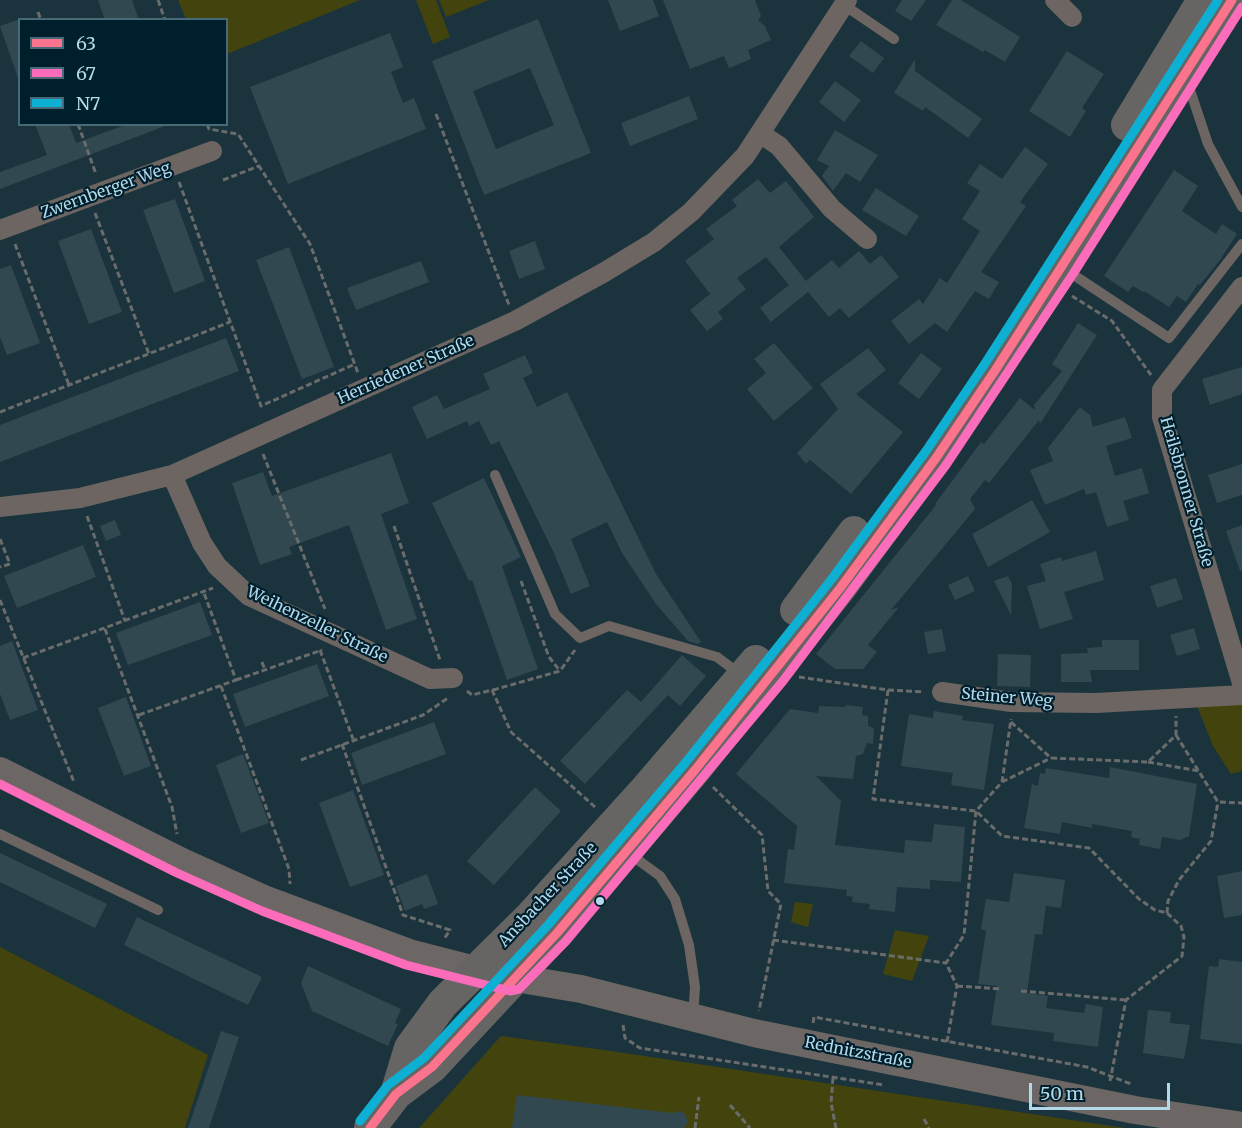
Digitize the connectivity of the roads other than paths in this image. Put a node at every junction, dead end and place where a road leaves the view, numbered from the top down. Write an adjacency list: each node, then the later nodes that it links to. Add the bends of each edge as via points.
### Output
1 (1055, 0): 5 (street)
2 (1203, 0): 19 (main road, Ansbacher Straße, via 1068,224 977,362)
3 (1232, 0): 7 (main road, Ansbacher Straße)
4 (846, 3): 6 (lane); 8 (street, Herriedener Straße)
5 (1072, 17)
6 (894, 39)
7 (1184, 73): 10 (lane, via 1208,144); 14 (main road, Ansbacher Straße)
8 (761, 134): 12 (street, via 779,146 832,209); 16 (street, Herriedener Straße, via 691,212 654,242 515,321)
9 (212, 151): 11 (street, Zwernberger Weg)
10 (1242, 207)
11 (4, 229)
12 (867, 239)
13 (1242, 244): 14 (lane, via 1169,338)
14 (1058, 276): 26 (main road, Ansbacher Straße, via 936,458 774,673 695,770)
15 (1242, 287): 21 (street, Heilsbronner Straße, via 1162,390 1162,417)
16 (172, 475): 18 (street, Herriedener Straße, via 80,498); 20 (street, Weihenzeller Straße, via 202,543 217,566 249,596 430,679)
17 (495, 475): 19 (lane, via 555,614 580,638 609,626 717,657)
18 (0, 507)
19 (744, 677): 26 (main road, Ansbacher Straße)
20 (453, 678)
21 (1242, 683)
22 (942, 692): 23 (street, Steiner Weg, via 1011,702 1096,704)
23 (1242, 695)
24 (0, 771): 28 (main road, Rednitzstraße, via 182,862 290,910 430,959)
25 (0, 834): 27 (lane)
26 (620, 838): 28 (main road, Ansbacher Straße, via 528,918); 29 (main road, Ansbacher Straße); 30 (lane, via 660,876 675,899 689,945 695,987)
27 (158, 910)
28 (477, 970): 29 (main road, Rednitzstraße); 31 (main road, Ansbacher Straße, via 444,1003 410,1048)
29 (513, 978): 30 (main road, Rednitzstraße, via 581,989); 31 (main road, Ansbacher Straße, via 432,1067)
30 (693, 1017): 32 (main road, Rednitzstraße, via 754,1033 1106,1104)
31 (396, 1094): 33 (main road)
32 (1242, 1126)
33 (370, 1128)

